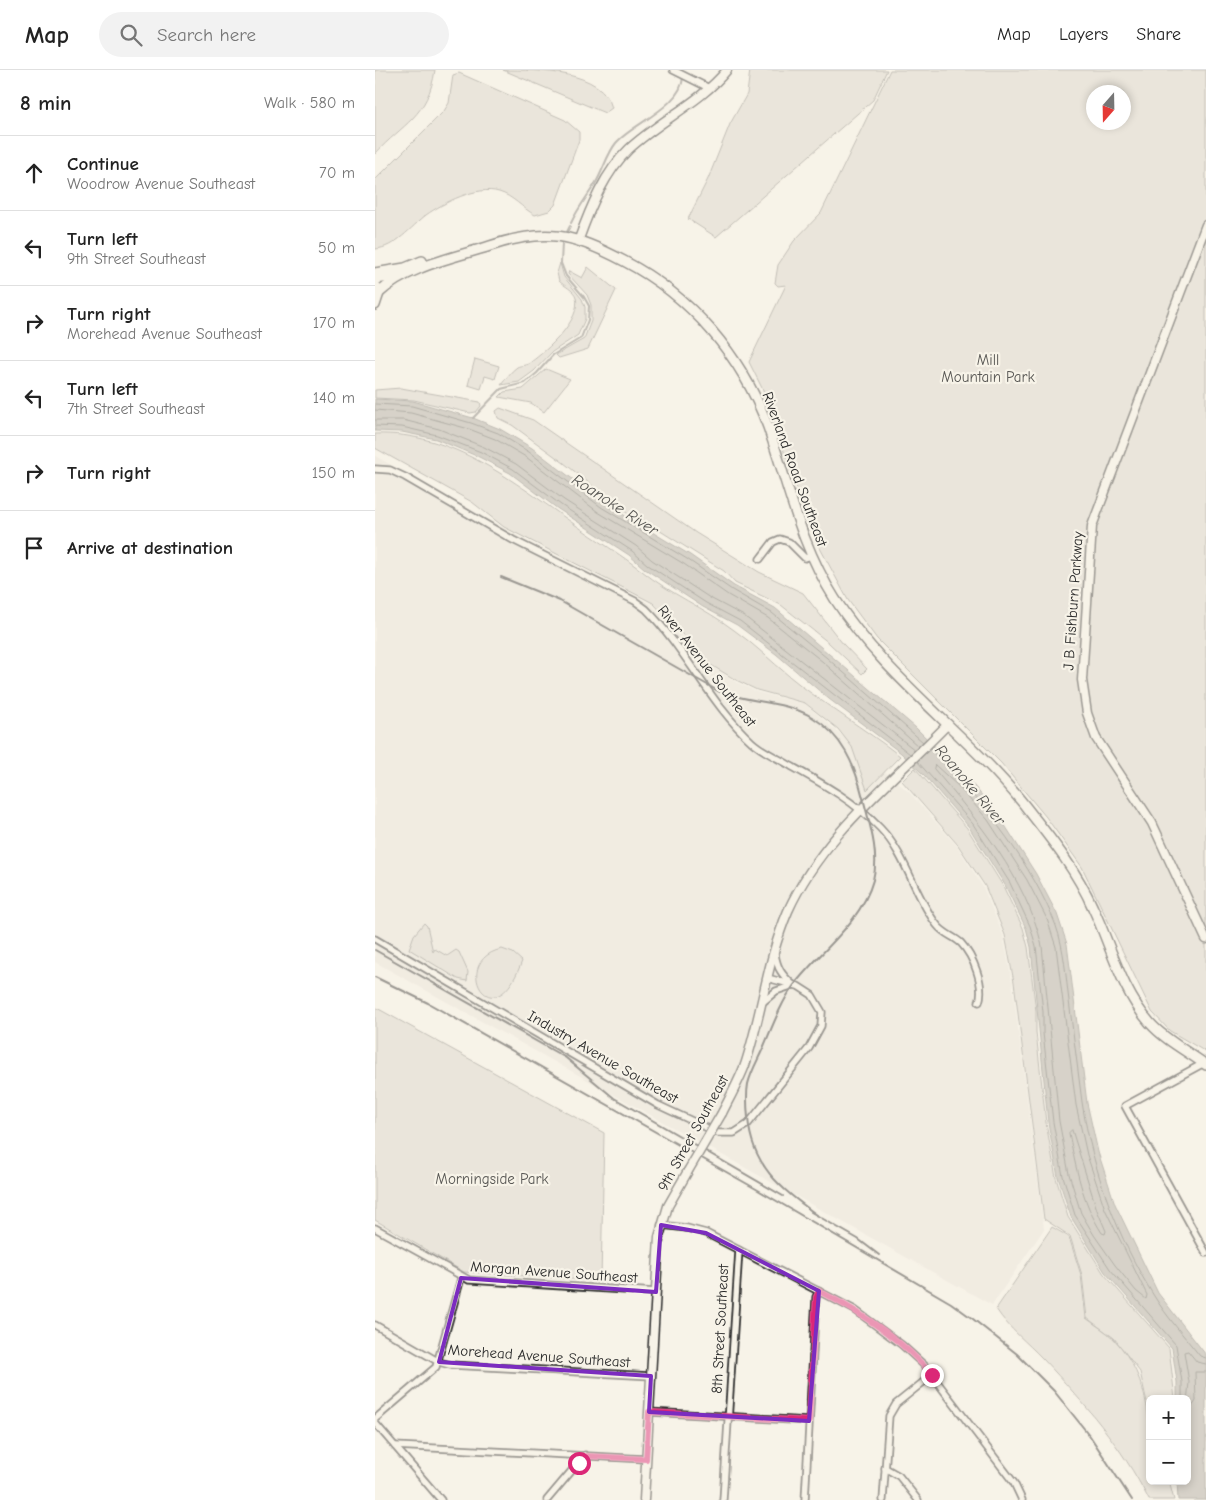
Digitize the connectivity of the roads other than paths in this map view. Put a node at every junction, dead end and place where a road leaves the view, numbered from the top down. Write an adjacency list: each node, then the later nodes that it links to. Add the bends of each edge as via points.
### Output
1 (727, 70): 3 (street)
2 (675, 71): 3 (street)
3 (709, 88): 5 (street, via 623,155 597,197)
4 (1206, 225): 19 (street, J B Fishburn Parkway, via 1092,526 1082,680 1087,713 1097,738 1152,823)
5 (579, 239): 6 (main road, Riverland Road Southeast, via 522,237); 14 (main road, Riverland Road Southeast, via 639,269 670,290 699,317 729,353 761,408)
6 (443, 261): 7 (main road, via 422,262); 8 (main road, Riverland Road Southeast)
7 (375, 273)
8 (408, 274): 9 (main road, Riverland Road Southeast); 11 (main road, Riverland Road Southeast, via 391,282)
9 (375, 279)
10 (375, 284): 11 (main road)
11 (379, 293): 12 (main road)
12 (375, 304)
13 (375, 469): 17 (street, River Avenue Southeast, via 391,470 405,477 513,540 638,604 653,617 711,695 752,742 841,794)
14 (811, 556): 15 (street, via 805,558 789,542 780,539 773,542); 16 (main road, Riverland Road Southeast, via 862,637)
15 (760, 559)
16 (948, 724): 17 (street, 9th Street Southeast); 25 (main road, Riverland Road Southeast, via 1004,781 1071,868 1093,906 1120,973 1147,1019 1164,1036)
17 (861, 810): 20 (street, 9th Street Southeast, via 811,870 789,910); 23 (street, River Avenue Southeast, via 881,828 899,852 935,923 942,932 959,942 970,956 981,988)
18 (375, 939): 22 (street, Industry Avenue Southeast, via 658,1105 718,1133 734,1133 748,1124 819,1033 823,1019 820,1006 812,995)
19 (1206, 940)
20 (774, 950): 21 (street, 9th Street Southeast); 22 (street, via 776,965)
21 (767, 978): 22 (street, Industry Avenue Southeast); 24 (street, 9th Street Southeast)
22 (794, 985): 24 (street, via 768,996)
23 (979, 1002)
24 (758, 1013): 26 (street, 9th Street Southeast, bridge, via 745,1065 722,1113 668,1206)
25 (1205, 1064): 29 (street, via 1125,1106)
26 (661, 1225): 28 (street, via 697,1230); 32 (street, 9th Street Southeast)
27 (375, 1228): 30 (street, Morgan Avenue Southeast)
28 (739, 1250): 31 (street); 38 (street, 8th Street Southeast)
29 (1206, 1253)
30 (461, 1278): 32 (street, Morgan Avenue Southeast, via 486,1283); 34 (street)
31 (819, 1291): 35 (street, via 855,1310 902,1345); 40 (street, via 816,1297)
32 (656, 1292): 36 (street, 9th Street Southeast)
33 (375, 1325): 34 (street, Morehead Avenue Southeast)
34 (439, 1362): 36 (street, Morehead Avenue Southeast); 39 (street)
35 (932, 1375): 44 (street, via 891,1410); 52 (street, via 1014,1483)
36 (651, 1376): 37 (street, 9th Street Southeast)
37 (649, 1412): 38 (street); 43 (street, 9th Street Southeast)
38 (728, 1417): 40 (street); 48 (street, 8th Street Southeast)
39 (375, 1421): 41 (street)
40 (809, 1421): 49 (street)
41 (395, 1446): 42 (street); 45 (street)
42 (585, 1456): 43 (street); 46 (street)
43 (646, 1459): 47 (street, 9th Street Southeast)
44 (885, 1468): 50 (street); 51 (street, via 899,1476)
45 (441, 1500)
46 (547, 1500)
47 (643, 1500)
48 (723, 1500)
49 (805, 1500)
50 (883, 1500)
51 (918, 1500)
52 (1022, 1500)

